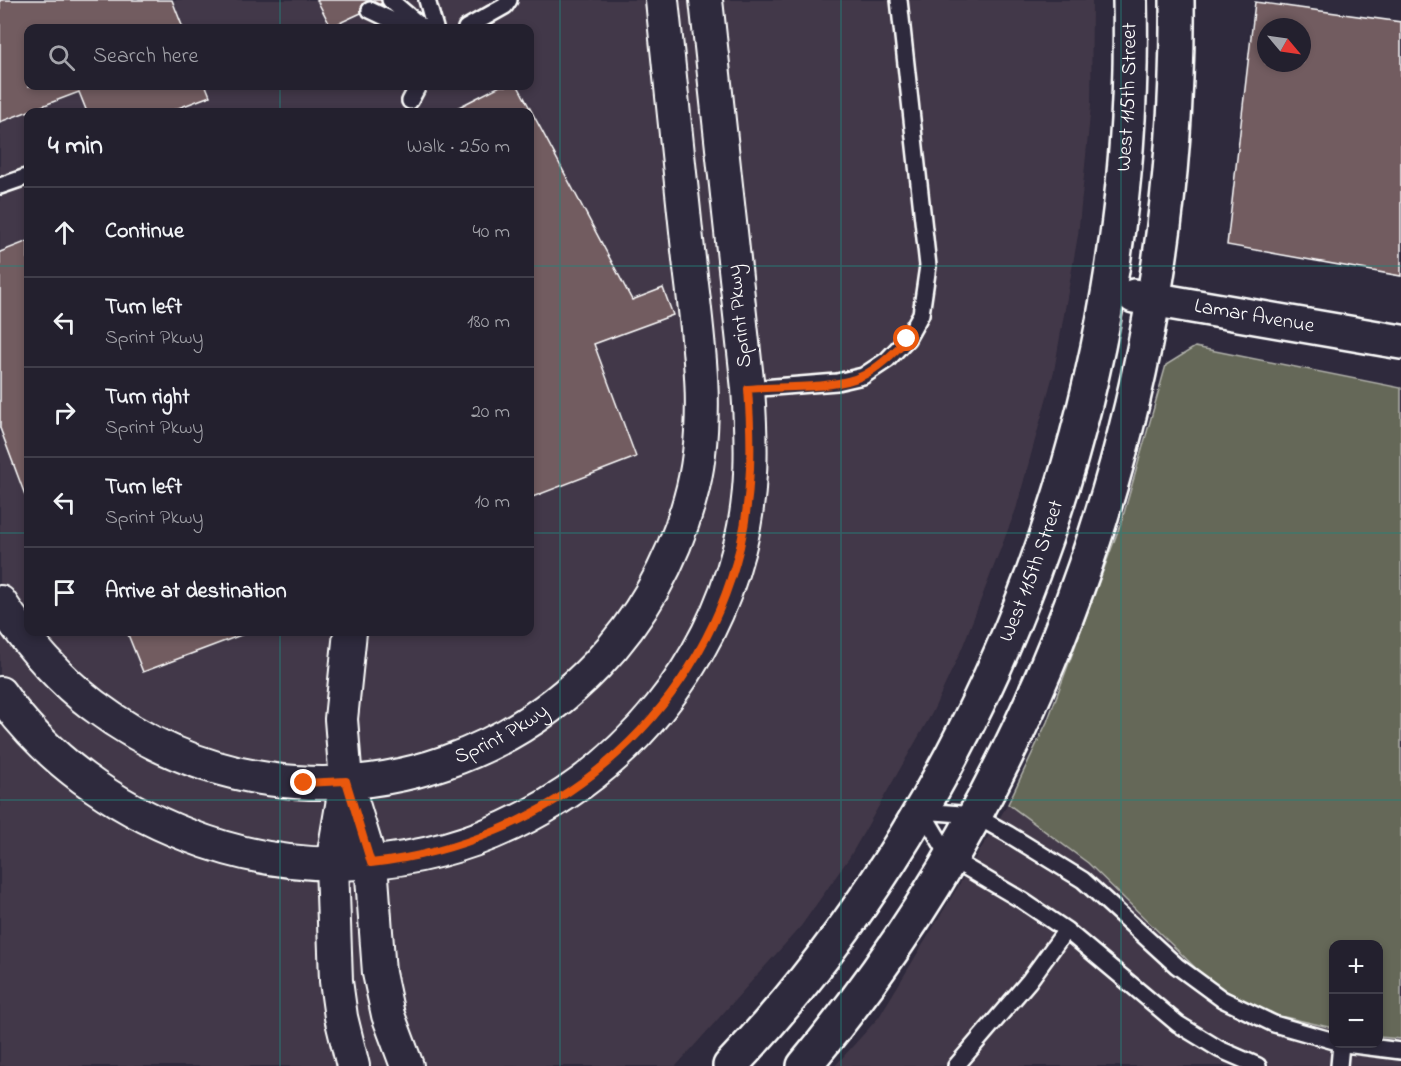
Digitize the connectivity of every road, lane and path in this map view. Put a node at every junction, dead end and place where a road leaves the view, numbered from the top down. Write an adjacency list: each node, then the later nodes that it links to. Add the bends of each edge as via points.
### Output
1 (390, 0): 11 (lane)
2 (427, 0): 12 (lane)
3 (509, 0): 13 (lane)
4 (662, 0): 27 (street, Sprint Pkwy, via 702,401 699,459 680,535 662,575 618,643 589,676 560,700 531,721 460,758 387,778)
5 (706, 0): 21 (street, Sprint Pkwy)
6 (899, 0): 21 (lane, via 928,266 921,314 907,339 887,360 862,376 837,382)
7 (1130, 0): 18 (street, West 115th Street, via 1125,160)
8 (1178, 0): 19 (street, via 1172,154)
9 (370, 10): 10 (lane)
10 (400, 24)
11 (418, 24)
12 (434, 24)
13 (473, 24)
14 (416, 90): 15 (lane)
15 (410, 101)
16 (24, 178): 17 (lane)
17 (0, 186)
18 (1108, 291): 19 (street, Lamar Avenue); 28 (street, West 115th Street, via 1081,415 1029,581 980,699)
19 (1155, 299): 20 (street, Lamar Avenue); 29 (street, via 1126,434 1090,550 1045,670)
20 (1401, 342)
21 (748, 389): 31 (street, Sprint Pkwy, via 751,473 740,548 729,584 698,653 655,714 579,786 520,821 452,848)
22 (0, 602): 23 (street, Sprint Pkwy)
23 (24, 634)
24 (26, 636): 27 (street, Sprint Pkwy, via 70,685 116,720 157,744 222,770 253,777 287,782)
25 (350, 636): 27 (street, via 341,719)
26 (0, 693): 32 (street, Sprint Pkwy, via 31,731 92,785 160,825 263,858)
27 (346, 781): 31 (street); 32 (street)
28 (922, 811): 29 (lane); 30 (lane); 40 (street, West 115th Street, via 839,937)
29 (974, 815): 30 (street); 34 (lane, via 1083,880 1177,966 1222,999 1274,1024)
30 (950, 858): 33 (lane); 41 (street, via 888,955)
31 (371, 863): 32 (street, Sprint Pkwy); 39 (street, via 379,973 388,1015)
32 (332, 864): 38 (street, via 336,981 340,1017)
33 (1066, 930): 42 (lane, via 1029,981); 43 (lane, via 1178,1023 1219,1049)
34 (1329, 1040)
35 (1342, 1048): 44 (lane)
36 (1376, 1048): 37 (lane)
37 (1401, 1051)
38 (353, 1066)
39 (407, 1066)
40 (730, 1066)
41 (804, 1066)
42 (956, 1066)
43 (1258, 1066)
44 (1340, 1066)

